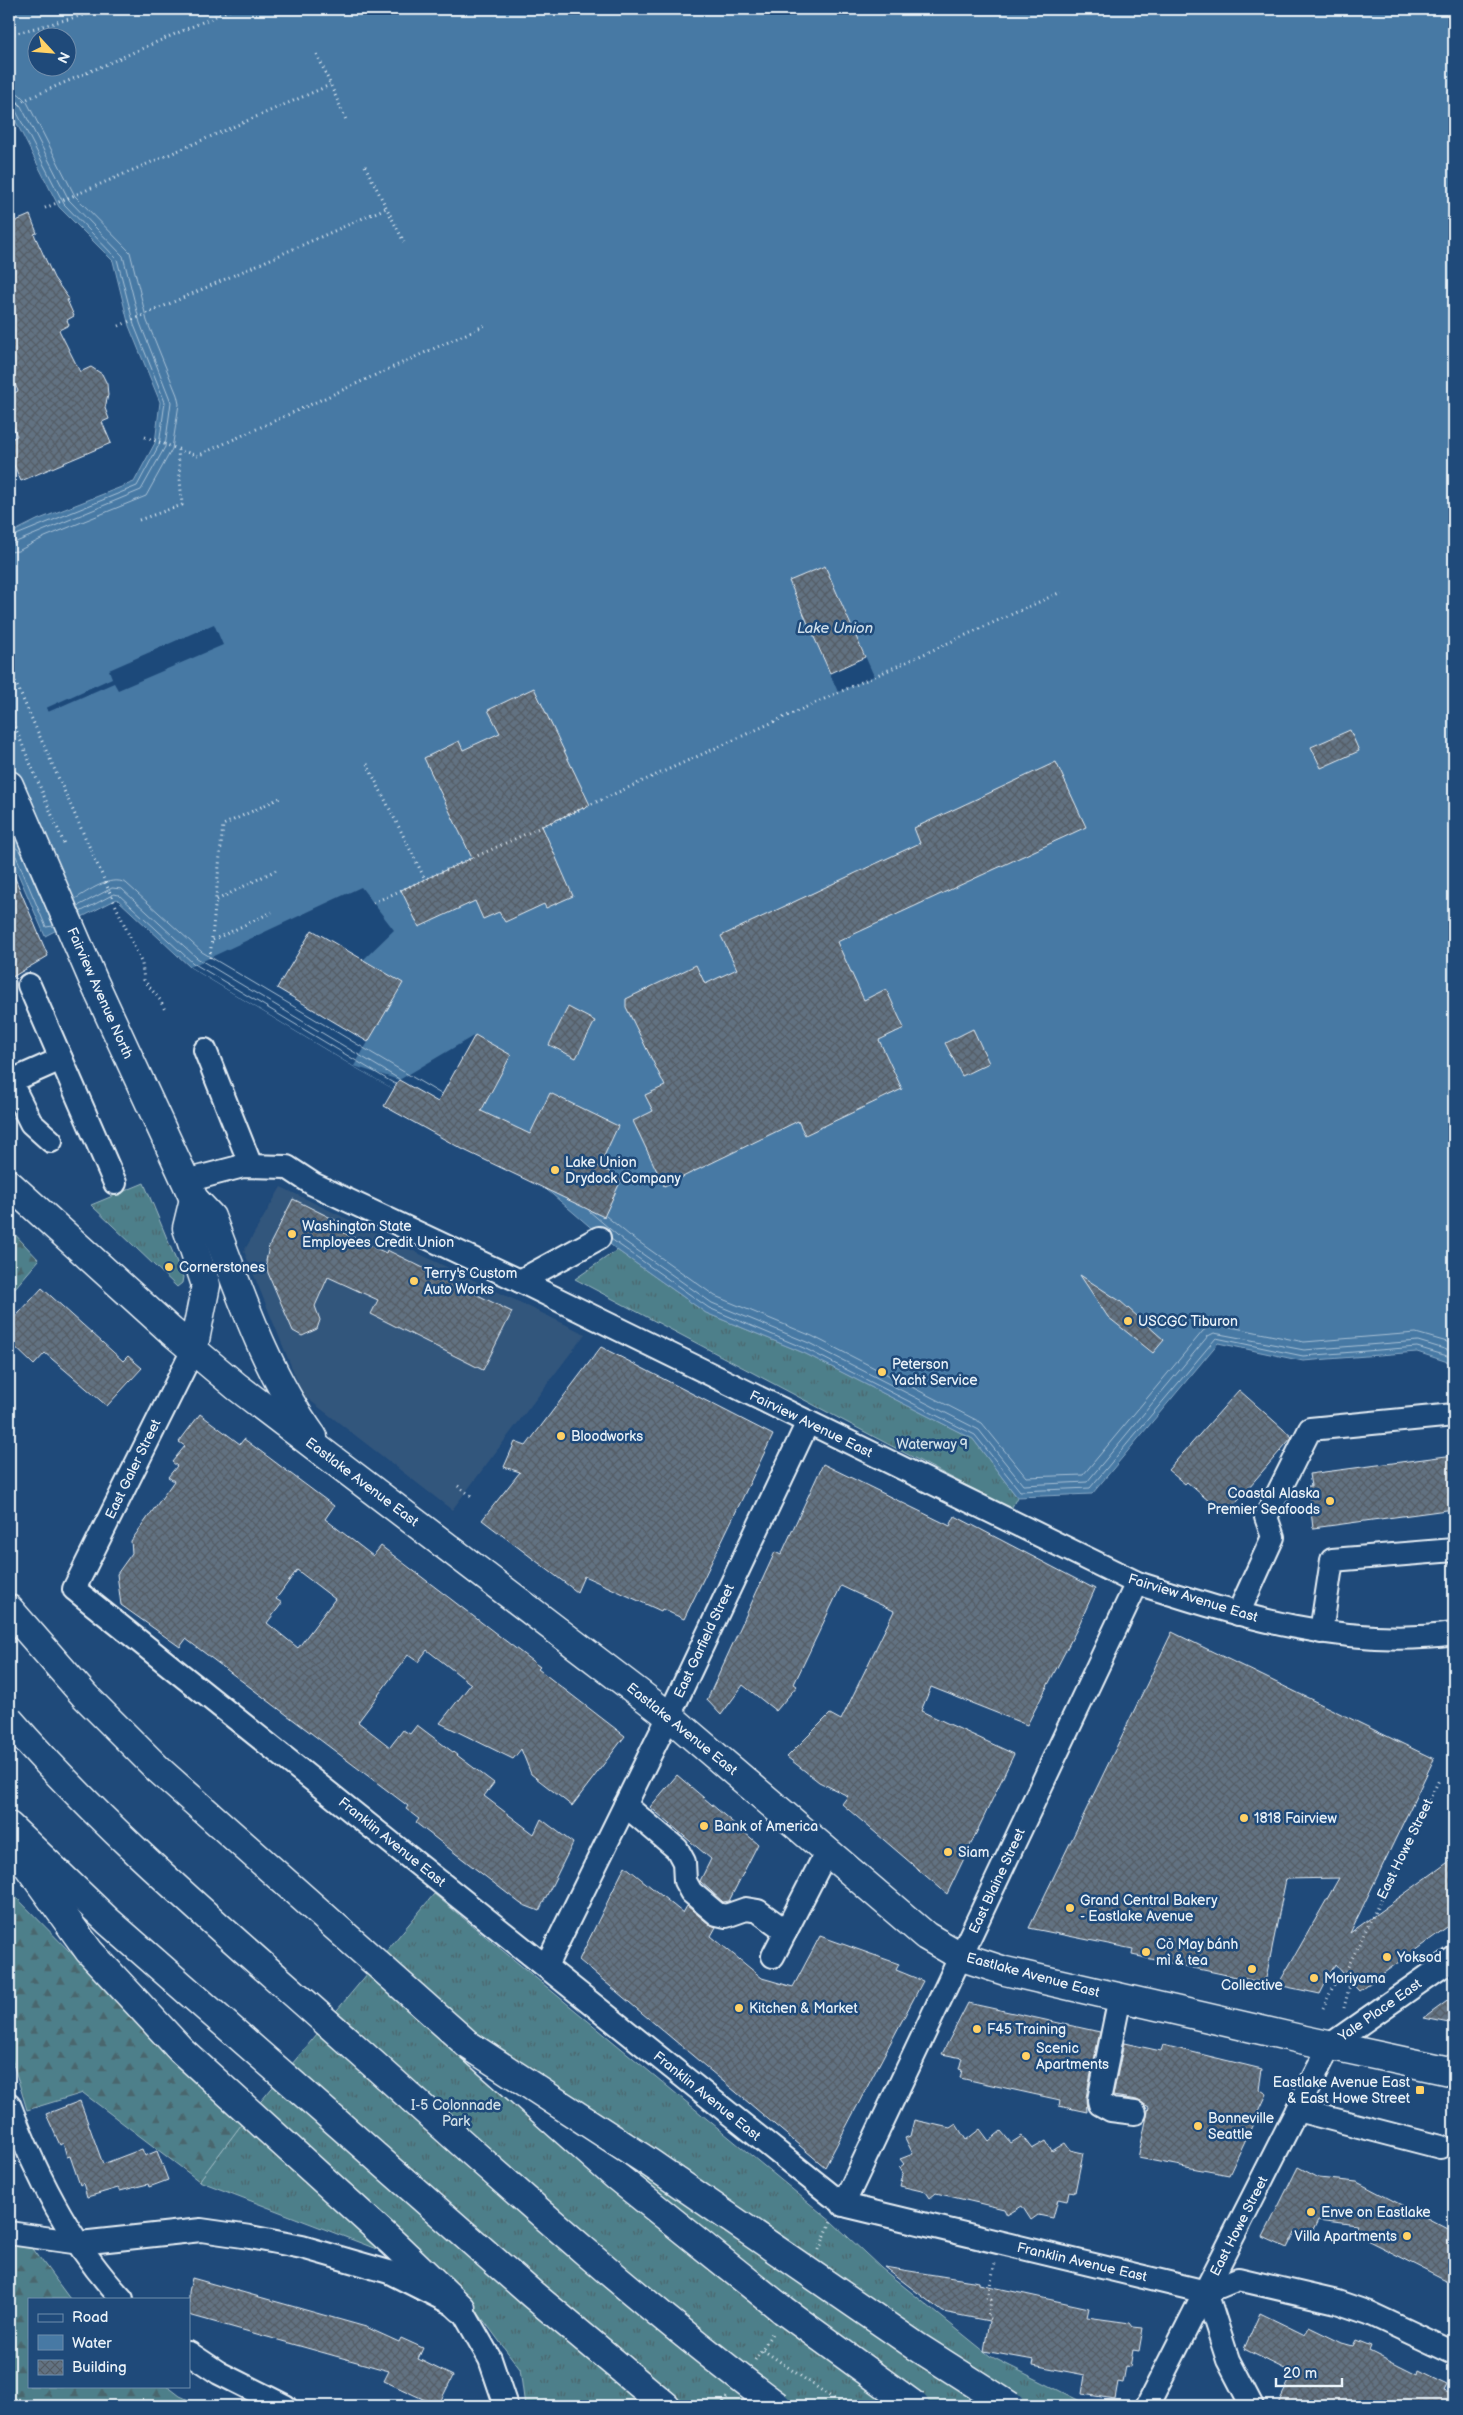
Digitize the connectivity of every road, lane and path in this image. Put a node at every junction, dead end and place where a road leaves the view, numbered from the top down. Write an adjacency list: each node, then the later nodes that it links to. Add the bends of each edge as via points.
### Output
1 (106, 9): 5 (path)
2 (232, 9): 8 (path)
3 (296, 9): 4 (path)
4 (299, 13)
5 (9, 35)
6 (317, 54): 7 (path)
7 (330, 85): 9 (path); 11 (path)
8 (9, 107)
9 (346, 120)
10 (366, 166): 12 (path)
11 (44, 208)
12 (386, 208): 13 (path); 15 (path)
13 (404, 242)
14 (488, 324): 17 (path, via 197,456)
15 (119, 326)
16 (145, 437): 17 (path)
17 (178, 450): 18 (path, via 182,505)
18 (139, 520)
19 (1060, 592): 27 (path)
20 (9, 668): 34 (path, via 142,964 144,980)
21 (9, 713): 25 (path)
22 (367, 764): 27 (path)
23 (9, 785): 42 (main road, Fairview Avenue North, via 94,982)
24 (280, 798): 28 (path, via 223,825)
25 (69, 856)
26 (276, 870): 28 (path)
27 (425, 879): 29 (path)
28 (216, 900): 31 (path)
29 (373, 903)
30 (272, 912): 31 (path)
31 (212, 940): 32 (path)
32 (210, 958)
33 (29, 985): 36 (street)
34 (164, 1010)
35 (205, 1050): 39 (street)
36 (61, 1059): 37 (street); 40 (street)
37 (9, 1081): 38 (street, via 31,1123)
38 (51, 1141)
39 (251, 1166): 42 (street, Fairview Avenue East, via 244,1166); 44 (street, Fairview Avenue East, via 286,1167 314,1184)
40 (115, 1183)
41 (9, 1184): 45 (main road, Eastlake Avenue East)
42 (190, 1190): 45 (main road, via 187,1228 206,1285); 48 (main road, Fairview Avenue North, via 211,1217 267,1360 284,1393)
43 (599, 1238): 44 (street)
44 (520, 1281): 47 (street, Fairview Avenue East)
45 (193, 1350): 48 (main road, Eastlake Avenue East); 53 (street, East Galer Street)
46 (1454, 1415): 55 (street, via 1310,1429 1266,1517 1273,1537)
47 (808, 1422): 52 (street, Fairview Avenue East); 58 (street, East Garfield Street)
48 (326, 1454): 58 (main road, Eastlake Avenue East)
49 (458, 1486): 50 (path)
50 (474, 1498)
51 (1454, 1550): 56 (street, via 1332,1560)
52 (1137, 1583): 55 (street, Fairview Avenue East); 67 (street, East Blaine Street)
53 (74, 1589): 69 (street, Franklin Avenue East)
54 (9, 1609): 74 (main road, via 85,1696 159,1770)
55 (1238, 1614): 56 (street, Fairview Avenue East)
56 (1321, 1632): 57 (street, Fairview Avenue East, via 1360,1638 1425,1638)
57 (1454, 1634)
58 (669, 1716): 61 (street, East Garfield Street); 64 (main road, Eastlake Avenue East)
59 (9, 1720): 96 (main road, bridge, via 79,1796 150,1865 567,2236)
60 (1439, 1780): 70 (path, East Howe Street)
61 (625, 1805): 65 (street, via 677,1849 684,1862 685,1881 691,1892 717,1914 726,1916 746,1909 758,1911); 69 (street, East Garfield Street)
62 (9, 1826): 95 (main road, via 108,1921 525,2288)
63 (9, 1840): 88 (main road, via 89,1951 181,2050)
64 (827, 1851): 65 (street); 67 (main road, Eastlake Avenue East, via 926,1936)
65 (786, 1931): 66 (street)
66 (773, 1956)
67 (962, 1957): 71 (main road, Eastlake Avenue East, via 1005,1971); 81 (street, East Blaine Street)
68 (1454, 1958): 75 (street, Yale Place East)
69 (546, 1966): 81 (street, Franklin Avenue East)
70 (1345, 1973): 72 (path, East Howe Street, via 1338,1976); 73 (path, via 1352,1976)
71 (1120, 1997): 75 (main road, Eastlake Avenue East); 79 (street, via 1099,2100 1111,2110)
72 (1323, 2008)
73 (1343, 2012)
74 (467, 2044): 98 (main road, bridge, via 675,2225 783,2310); 99 (main road, bridge)
75 (1330, 2045): 76 (main road, Eastlake Avenue East); 78 (street, East Howe Street)
76 (1454, 2072)
77 (9, 2104): 83 (street, via 22,2139 57,2209)
78 (1297, 2110): 80 (street); 86 (street, East Howe Street)
79 (1135, 2113)
80 (1440, 2146)
81 (837, 2212): 84 (path); 86 (street, Franklin Avenue East)
82 (9, 2233): 83 (street)
83 (80, 2243): 87 (street); 88 (street, via 201,2230 250,2236 389,2272)
84 (816, 2255)
85 (995, 2262): 89 (path, via 987,2298 992,2300)
86 (1206, 2292): 91 (street, via 1238,2279 1352,2306); 100 (street, East Howe Street); 101 (street, via 1228,2360)
87 (121, 2298)
88 (461, 2308): 94 (street, via 490,2359)
89 (990, 2319)
90 (762, 2350): 97 (path)
91 (1454, 2353)
92 (190, 2354): 93 (street)
93 (285, 2406)
94 (506, 2406)
95 (666, 2406)
96 (776, 2406)
97 (844, 2406)
98 (915, 2406)
99 (1010, 2406)
100 (1147, 2406)
101 (1252, 2406)

